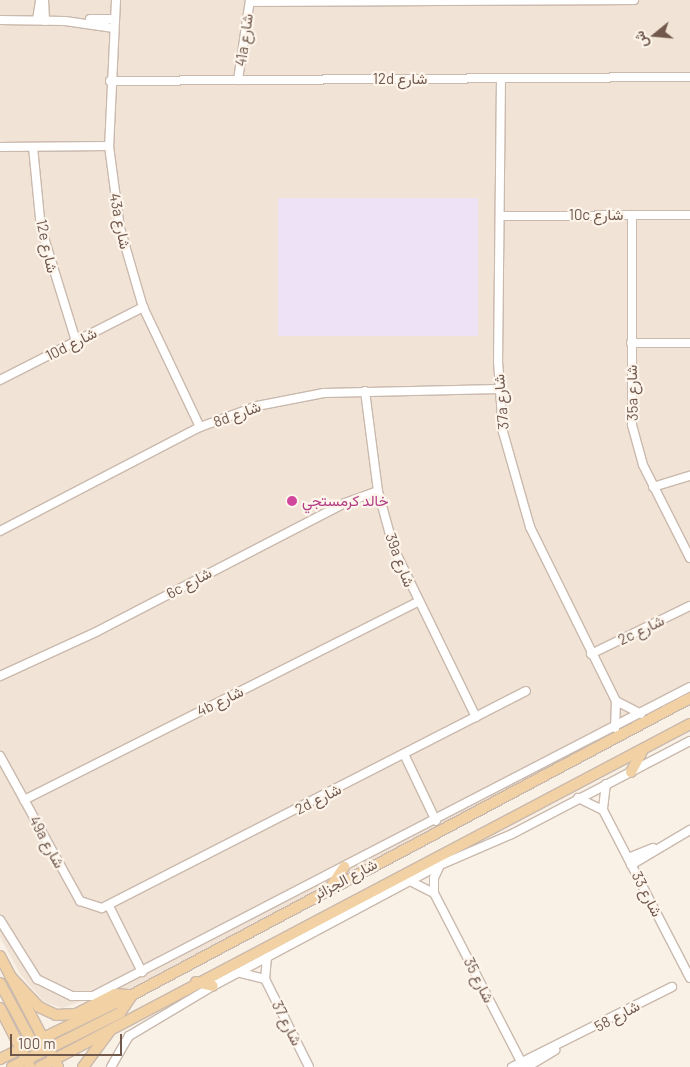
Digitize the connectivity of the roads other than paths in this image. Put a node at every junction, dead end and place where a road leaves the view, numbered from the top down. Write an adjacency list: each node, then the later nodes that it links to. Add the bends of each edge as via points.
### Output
1 (40, 0): 8 (street)
2 (44, 0): 8 (street)
3 (116, 0): 6 (street, 43a شارع)
4 (634, 0): 5 (street)
5 (250, 1): 13 (street, 41a شارع)
6 (114, 19): 9 (street); 10 (street, 43a شارع)
7 (0, 20): 8 (street)
8 (41, 21): 9 (street)
9 (65, 21): 10 (street)
10 (113, 28): 14 (street, 43a شارع)
11 (690, 77): 12 (street, 12d شارع)
12 (501, 78): 13 (street, 12d شارع); 20 (street, 37a شارع)
13 (238, 80): 14 (street, 12d شارع)
14 (110, 81): 15 (street, 43a شارع)
15 (109, 146): 17 (street); 21 (street, 43a شارع, via 120,228)
16 (0, 147): 17 (street)
17 (33, 147): 22 (street, 12e شارع, via 47,252)
18 (632, 215): 19 (street, 10c شارع); 20 (street, 10c شارع); 24 (street, 35a شارع)
19 (690, 215)
20 (501, 216): 26 (street, 37a شارع)
21 (143, 307): 22 (street, 10d شارع); 28 (street, 43a شارع)
22 (76, 341): 25 (street, 10d شارع)
23 (690, 342): 24 (street)
24 (631, 343): 30 (street, 35a شارع, via 632,425)
25 (0, 380)
26 (499, 389): 27 (street, 8d شارع); 36 (street, 37a شارع, via 503,432 522,504)
27 (365, 391): 28 (street, 8d شارع, via 278,400); 31 (street, 39a شارع)
28 (200, 427): 32 (street, 8d شارع)
29 (690, 476): 30 (street)
30 (653, 487): 33 (street, 35a شارع)
31 (378, 491): 34 (street, 39a شارع, via 394,549); 37 (street, 6c شارع, via 345,503 96,632)
32 (0, 530)
33 (690, 558)
34 (417, 602): 43 (street, 39a شارع); 53 (street, 4b شارع)
35 (690, 606): 36 (street, 2c شارع)
36 (591, 654): 41 (street, 37a شارع)
37 (0, 676)
38 (690, 687): 42 (street)
39 (526, 691): 43 (street, 2d شارع)
40 (690, 698): 61 (main road, شارع الجزائر)
41 (616, 701): 42 (street); 45 (street)
42 (641, 714): 45 (street)
43 (476, 717): 48 (street, 2d شارع)
44 (690, 724): 47 (main road, شارع الجزائر)
45 (615, 728): 55 (street, via 560,752)
46 (690, 741): 50 (street)
47 (643, 750): 50 (main road); 72 (main road, شارع الجزائر)
48 (404, 754): 55 (street); 63 (street, 2d شارع)
49 (0, 756): 53 (street, 49a شارع)
50 (631, 772): 51 (street)
51 (606, 784): 52 (street); 54 (street)
52 (578, 798): 54 (street); 58 (street)
53 (24, 800): 63 (street, 49a شارع, via 80,901 93,908)
54 (603, 810): 57 (street, شارع 33)
55 (436, 821): 59 (street)
56 (690, 830): 57 (street)
57 (630, 861): 69 (street, شارع 33)
58 (440, 865): 60 (street); 62 (street, via 434,878)
59 (344, 867): 61 (main road); 67 (street)
60 (410, 881): 62 (street); 66 (street)
61 (331, 886): 76 (main road, شارع الجزائر)
62 (434, 893): 87 (street, شارع 35)
63 (109, 906): 67 (street)
64 (0, 920): 67 (street, via 37,979 72,996 93,996)
65 (0, 956): 70 (main road)
66 (267, 957): 68 (street); 71 (street)
67 (142, 972)
68 (237, 973): 71 (street, via 250,972); 74 (street)
69 (689, 974)
70 (10, 976): 76 (main road, via 39,1007 56,1015 76,1014 115,994); 79 (main road)
71 (264, 978): 91 (street, شارع 37)
72 (196, 982): 74 (main road); 78 (main road, شارع الجزائر)
73 (0, 983): 80 (main road)
74 (213, 986): 90 (street, via 129,1036)
75 (672, 987): 87 (street, شارع 58)
76 (132, 995): 79 (main road, شارع الجزائر); 82 (main road, via 125,1011)
77 (0, 1008): 81 (main road)
78 (112, 1028): 86 (main road, شارع الجزائر); 89 (main road)
79 (43, 1040): 80 (main road, شارع الجزائر); 82 (main road)
80 (33, 1044): 81 (main road, شارع الجزائر); 83 (main road)
81 (21, 1050): 84 (main road, شارع الجزائر); 85 (main road)
82 (49, 1050): 83 (main road); 86 (main road)
83 (39, 1055): 85 (main road); 86 (main road)
84 (0, 1059)
85 (29, 1064): 88 (main road)
86 (48, 1065)
87 (524, 1065): 92 (street, شارع 58)
88 (12, 1067)
89 (83, 1067)
90 (111, 1067)
91 (309, 1067)
92 (512, 1067)

